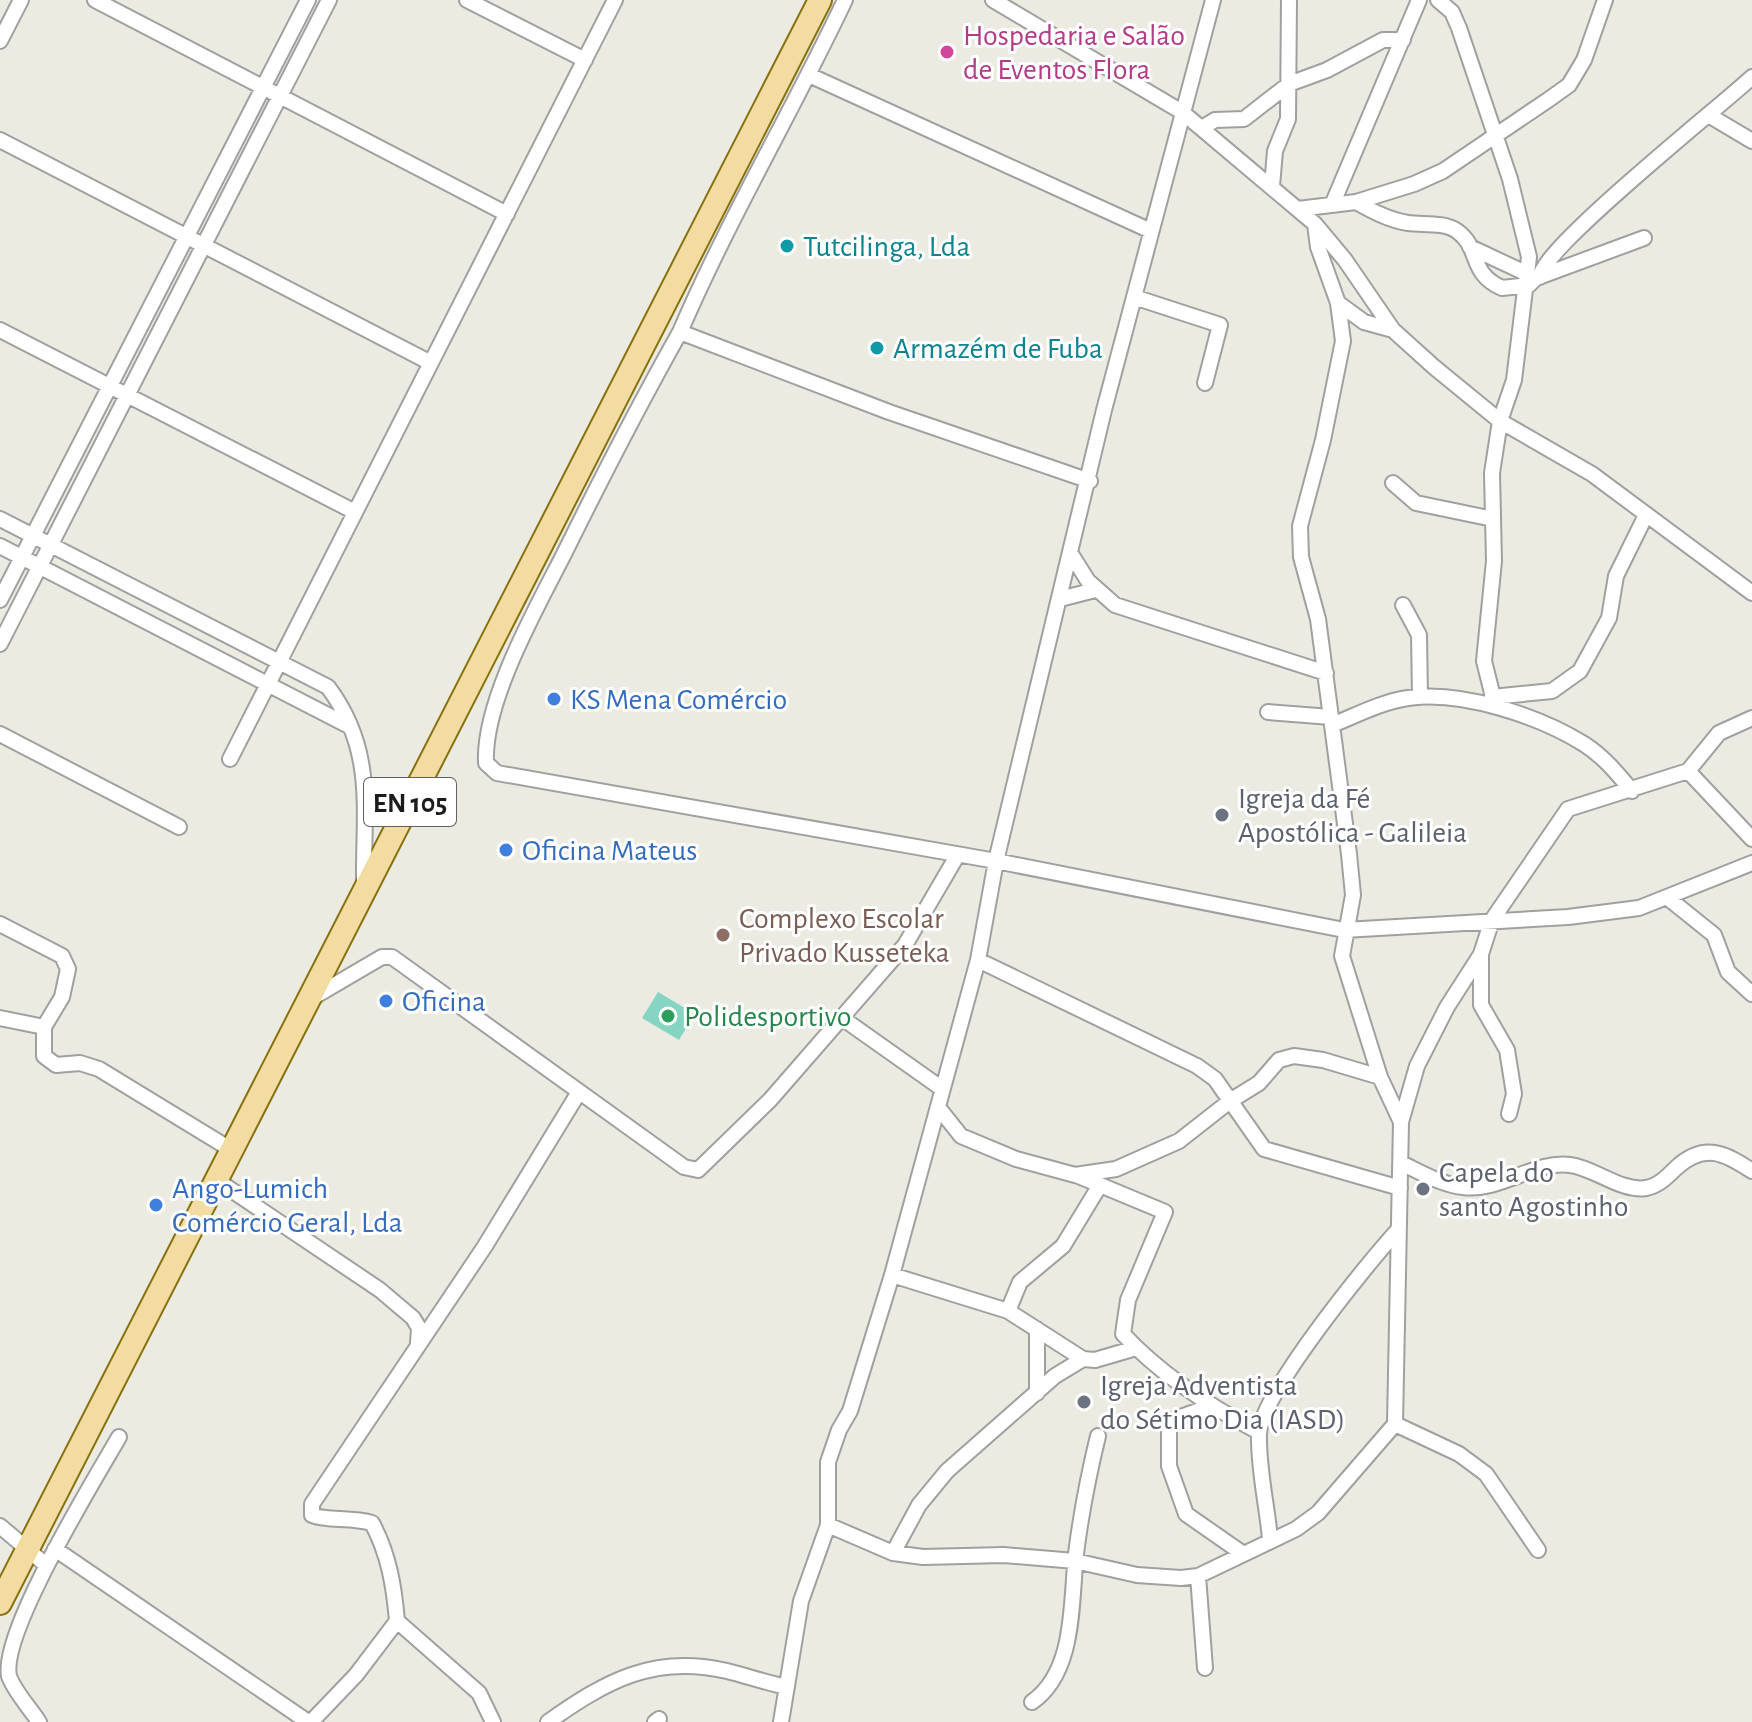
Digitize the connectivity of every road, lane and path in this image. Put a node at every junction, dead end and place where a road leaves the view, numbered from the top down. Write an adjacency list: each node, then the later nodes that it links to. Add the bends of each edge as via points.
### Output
1 (21, 0): 16 (street)
2 (95, 0): 21 (street)
3 (308, 0): 21 (street)
4 (329, 0): 22 (street)
5 (467, 0): 17 (street)
6 (615, 0): 17 (street)
7 (820, 0): 68 (main road, EN 105)
8 (845, 0): 18 (street)
9 (993, 0): 23 (street)
10 (1213, 0): 23 (street)
11 (1289, 0): 20 (street)
12 (1419, 0): 15 (street)
13 (1438, 0): 26 (street, via 1459,28)
14 (1605, 0): 26 (street, via 1584,60 1569,85)
15 (1403, 40): 20 (street, via 1383,40); 31 (street)
16 (0, 41)
17 (585, 60): 33 (street)
18 (809, 75): 35 (street); 45 (street, via 717,246)
19 (1752, 77): 24 (street)
20 (1289, 84): 25 (street, via 1244,119 1215,120); 29 (street, via 1288,119 1275,151)
21 (263, 87): 22 (street); 36 (street)
22 (280, 96): 33 (street); 38 (street)
23 (1182, 112): 25 (street); 35 (street)
24 (1710, 116): 28 (street); 40 (street, via 1629,180)
25 (1202, 128): 29 (street)
26 (1495, 134): 30 (street, via 1443,171); 40 (street, via 1529,246)
27 (0, 140): 36 (street)
28 (1752, 141)
29 (1272, 186): 32 (street)
30 (1356, 202): 31 (street); 39 (street, via 1406,223 1448,226)
31 (1332, 205): 32 (street)
32 (1298, 209): 34 (street)
33 (507, 214): 46 (street)
34 (1315, 224): 42 (street); 44 (street)
35 (1151, 231): 41 (street)
36 (186, 236): 38 (street); 48 (street)
37 (1644, 238): 40 (street)
38 (204, 245): 46 (street); 49 (street)
39 (1470, 247): 40 (street); 40 (street, via 1478,271 1493,284 1508,289)
40 (1533, 278): 50 (street, via 1514,380)
41 (1134, 297): 47 (street, via 1220,325); 51 (street)
42 (1338, 303): 44 (street, via 1364,322); 72 (street, via 1343,341 1300,526 1301,557)
43 (0, 330): 48 (street)
44 (1393, 330): 50 (street)
45 (680, 332): 51 (street); 69 (street)
46 (431, 363): 53 (street)
47 (1205, 383)
48 (109, 386): 49 (street); 57 (street)
49 (127, 395): 53 (street); 58 (street)
50 (1500, 421): 54 (street, via 1592,474); 56 (street, via 1492,473)
51 (1090, 481): 60 (street)
52 (1393, 483): 56 (street, via 1416,503)
53 (355, 512): 71 (street)
54 (1646, 515): 64 (street); 75 (street, via 1616,576 1609,618 1580,671 1552,691)
55 (0, 519): 57 (street)
56 (1493, 519): 75 (street, via 1484,661)
57 (33, 536): 58 (street); 61 (street)
58 (50, 545): 62 (street); 71 (street)
59 (0, 546): 61 (street)
60 (1071, 554): 63 (street); 65 (street)
61 (22, 557): 62 (street); 66 (street)
62 (40, 566): 70 (street); 73 (street)
63 (1095, 590): 65 (street); 72 (street, via 1115,605)
64 (1752, 593)
65 (1060, 599): 87 (street)
66 (0, 600)
67 (1403, 605): 74 (street, via 1419,635)
68 (500, 627): 69 (street); 89 (main road, EN 105)
69 (521, 637): 86 (street, via 485,741 486,763 497,773)
70 (0, 644)
71 (279, 663): 73 (street); 79 (street, via 328,687)
72 (1326, 673): 78 (street)
73 (268, 684): 79 (street); 81 (street)
74 (1420, 697): 75 (street); 78 (street)
75 (1494, 701): 83 (street, via 1585,745)
76 (1268, 712): 78 (street)
77 (1752, 718): 82 (street, via 1719,733)
78 (1332, 721): 93 (street, via 1353,895)
79 (349, 726): 89 (street, via 363,758 366,788)
80 (0, 734): 84 (street)
81 (230, 759)
82 (1688, 771): 83 (street); 85 (street)
83 (1632, 791): 91 (street, via 1568,809)
84 (179, 827)
85 (1752, 839)
86 (957, 856): 87 (street); 99 (street, via 905,945)
87 (996, 861): 93 (street); 95 (street)
88 (1752, 863): 90 (street)
89 (364, 893): 97 (main road, EN 105)
90 (1668, 898): 91 (street, via 1625,910); 96 (street, via 1714,935 1728,972)
91 (1492, 920): 93 (street); 94 (street)
92 (0, 924): 100 (street, via 62,956 68,969 62,997)
93 (1344, 930): 101 (street, via 1346,977)
94 (1481, 954): 106 (street, via 1481,1005 1507,1050 1514,1094); 107 (street, via 1417,1066)
95 (978, 960): 102 (street); 104 (street, via 1197,1066 1215,1079)
96 (1752, 994)
97 (307, 1001): 103 (street, via 382,957 392,957); 108 (main road, EN 105)
98 (0, 1018): 100 (street)
99 (842, 1018): 102 (street); 103 (street, via 698,1170 684,1167)
100 (44, 1027): 108 (street, via 44,1056 56,1065 80,1063 99,1069)
101 (1380, 1077): 104 (street, via 1294,1056 1279,1060 1259,1083); 107 (street)
102 (941, 1088): 105 (street)
103 (579, 1092): 119 (street)
104 (1230, 1101): 111 (street, via 1179,1141 1148,1157); 114 (street, via 1264,1149)
105 (938, 1107): 111 (street, via 961,1136); 116 (street)
106 (1509, 1114)
107 (1401, 1122): 109 (street)
108 (230, 1149): 112 (main road, EN 105)
109 (1401, 1163): 110 (street, via 1465,1188 1569,1164 1645,1188 1704,1153 1725,1153); 114 (street)
110 (1752, 1171)
111 (1075, 1175): 113 (street)
112 (215, 1179): 119 (street, via 380,1290 413,1318 419,1328); 132 (main road, EN 105)
113 (1100, 1185): 117 (street, via 1063,1246 1020,1282); 120 (street, via 1165,1212 1122,1326)
114 (1400, 1188): 115 (street)
115 (1397, 1231): 124 (street); 125 (street, via 1300,1355)
116 (892, 1275): 117 (street); 128 (street, via 850,1411 828,1462)
117 (1008, 1311): 118 (street)
118 (1037, 1329): 121 (street); 122 (street)
119 (418, 1344): 140 (street, via 312,1504 312,1515 321,1519 351,1517 372,1523 393,1578)
120 (1136, 1348): 121 (street); 123 (street)
121 (1083, 1359): 122 (street)
122 (1037, 1393): 134 (street, via 947,1471 919,1505)
123 (1211, 1406): 125 (street); 135 (street, via 1175,1419 1169,1429 1169,1466 1186,1514)
124 (1395, 1424): 130 (street, via 1318,1513); 133 (street, via 1459,1454 1486,1474)
125 (1259, 1432): 130 (street)
126 (1098, 1436): 136 (street)
127 (119, 1437): 131 (street)
128 (828, 1525): 134 (street); 142 (street, via 801,1601)
129 (0, 1526): 132 (street)
130 (1270, 1539): 135 (street)
131 (55, 1549): 137 (street); 145 (street)
132 (27, 1550): 137 (street); 139 (main road, EN 105)
133 (1538, 1550)
134 (893, 1553): 136 (street)
135 (1242, 1553): 138 (street)
136 (1075, 1561): 138 (street, via 1137,1575); 143 (street, via 1064,1645 1048,1689)
137 (46, 1565): 144 (street, via 20,1618 7,1664 9,1677)
138 (1198, 1576): 141 (street)
139 (0, 1603)
140 (397, 1621): 145 (street, via 356,1675); 146 (street, via 479,1693)
141 (1205, 1668)
142 (787, 1687): 147 (street, via 714,1669 655,1667 595,1689); 148 (street)
143 (1032, 1702)
144 (39, 1722)
145 (309, 1722)
146 (493, 1722)
147 (548, 1722)
148 (781, 1722)

